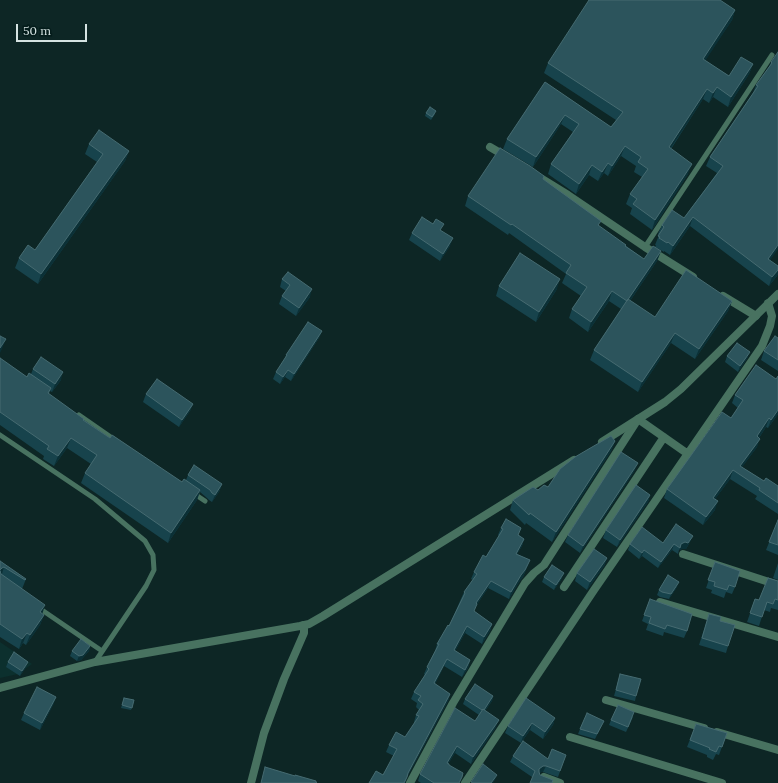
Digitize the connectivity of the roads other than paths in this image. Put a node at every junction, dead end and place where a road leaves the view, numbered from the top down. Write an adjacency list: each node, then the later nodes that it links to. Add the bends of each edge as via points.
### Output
1 (772, 55): 5 (lane)
2 (490, 147): 3 (street)
3 (516, 163)
4 (535, 175): 5 (street)
5 (645, 248): 6 (street)
6 (697, 280)
7 (717, 292): 10 (street)
8 (778, 294): 9 (street)
9 (768, 303): 10 (street); 18 (street, via 772,316 762,346)
10 (756, 316): 12 (street, via 681,389)
11 (77, 414): 15 (lane)
12 (638, 419): 14 (street); 16 (street); 36 (street, via 544,565 525,582 453,703)
13 (0, 435): 28 (lane, via 95,499 145,541 153,555 154,570 146,586)
14 (664, 437): 18 (street); 23 (street)
15 (122, 444)
16 (596, 446)
17 (582, 454): 26 (street, via 310,624)
18 (688, 454): 37 (street)
19 (186, 488): 20 (lane)
20 (205, 501)
21 (683, 554): 22 (street)
22 (778, 585)
23 (564, 587)
24 (660, 602): 27 (street)
25 (32, 603): 28 (lane)
26 (304, 625): 29 (street); 35 (street, via 304,633 264,733)
27 (778, 637)
28 (102, 651): 29 (lane)
29 (95, 662): 30 (street)
30 (0, 688)
31 (606, 700): 33 (street)
32 (570, 737): 39 (street)
33 (778, 750)
34 (542, 777): 38 (street)
35 (251, 783)
36 (410, 783)
37 (465, 783)
38 (560, 783)
39 (722, 783)

